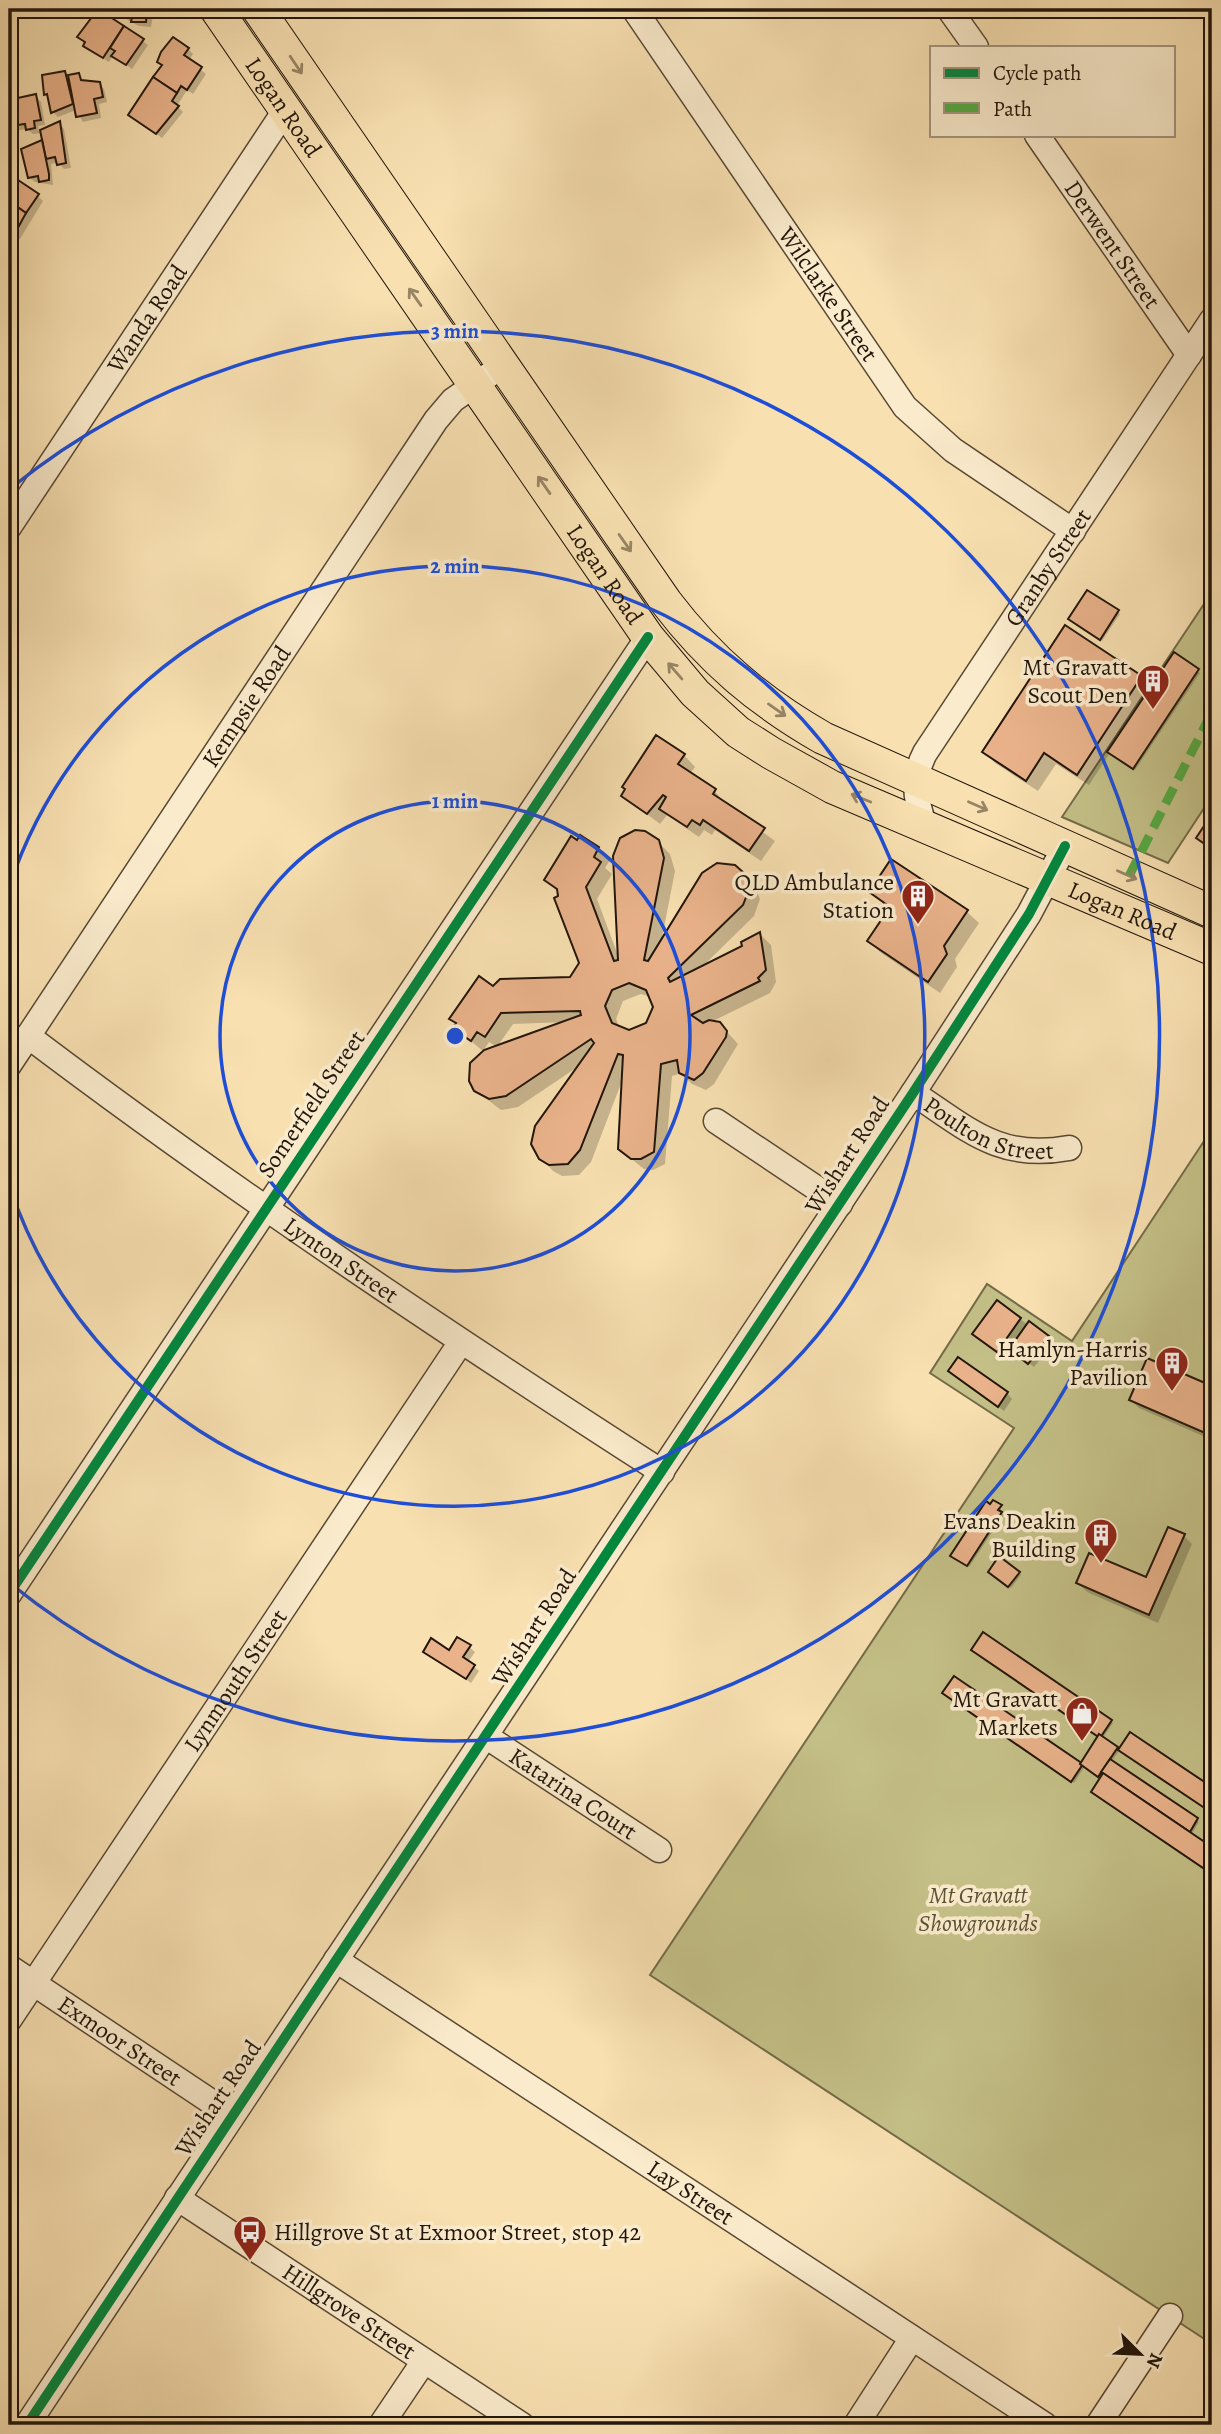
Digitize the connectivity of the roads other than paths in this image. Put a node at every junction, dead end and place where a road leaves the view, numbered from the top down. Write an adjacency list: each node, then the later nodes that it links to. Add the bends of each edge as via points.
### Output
1 (216, 9): 6 (main road, Logan Road)
2 (258, 9): 10 (main road, Logan Road, one-way to 10)
3 (634, 9): 13 (street, Wilclarke Street, via 905,407 953,450)
4 (949, 9): 5 (street)
5 (975, 46)
6 (286, 109): 11 (main road, Logan Road, one-way to 6); 12 (street, Wanda Road)
7 (1038, 136): 9 (street, Derwent Street)
8 (1212, 320): 9 (street, Granby Street)
9 (1189, 355): 13 (street, Granby Street)
10 (502, 366): 11 (street, Kempsie Road); 15 (main road, Logan Road, one-way to 15, via 666,602 710,655 788,718)
11 (475, 385): 14 (main road, Logan Road, one-way to 11); 21 (street, Kempsie Road, via 448,404 436,420)
12 (9, 527)
13 (1073, 531): 15 (street, Granby Street, via 925,753)
14 (648, 637): 16 (main road, Logan Road, one-way to 14, via 832,786 749,739 695,693); 27 (street, Somerfield Street)
15 (916, 778): 16 (street, Granby Street, via 916,803); 17 (main road, Logan Road, one-way to 17)
16 (924, 824): 18 (main road, Logan Road)
17 (1066, 846): 18 (street, Wishart Road); 19 (main road, Logan Road, one-way to 19)
18 (1049, 878): 20 (main road, Logan Road); 23 (street, Wishart Road)
19 (1212, 912)
20 (1212, 949)
21 (28, 1036): 22 (street, Kempsie Road); 27 (street, Lynton Street)
22 (9, 1065)
23 (913, 1093): 25 (street, Poulton Street, via 989,1143 1042,1153); 26 (street, Wishart Road)
24 (716, 1121): 26 (street)
25 (1069, 1148)
26 (840, 1204): 29 (street, Wishart Road)
27 (266, 1210): 28 (street, Lynton Street); 30 (street, Somerfield Street)
28 (461, 1342): 29 (street, Lynton Street); 35 (street, Lynmouth Street)
29 (662, 1472): 31 (street, Wishart Road)
30 (9, 1594)
31 (487, 1737): 32 (street, Katarina Court); 33 (street, Wishart Road)
32 (659, 1850)
33 (336, 1960): 37 (street, Wishart Road); 40 (street, Lay Street)
34 (9, 1968): 35 (street, Exmoor Street)
35 (33, 1983): 36 (street, Lynmouth Street); 37 (street, Exmoor Street)
36 (9, 2020)
37 (231, 2115): 38 (street, Wishart Road)
38 (177, 2198): 41 (street, Hillgrove Street); 42 (street, Wishart Road)
39 (1170, 2316): 47 (street)
40 (912, 2338): 45 (street); 46 (street, Lay Street)
41 (424, 2361): 43 (street); 44 (street, Hillgrove Street)
42 (27, 2425)
43 (381, 2425)
44 (522, 2425)
45 (856, 2425)
46 (1045, 2425)
47 (1098, 2425)

